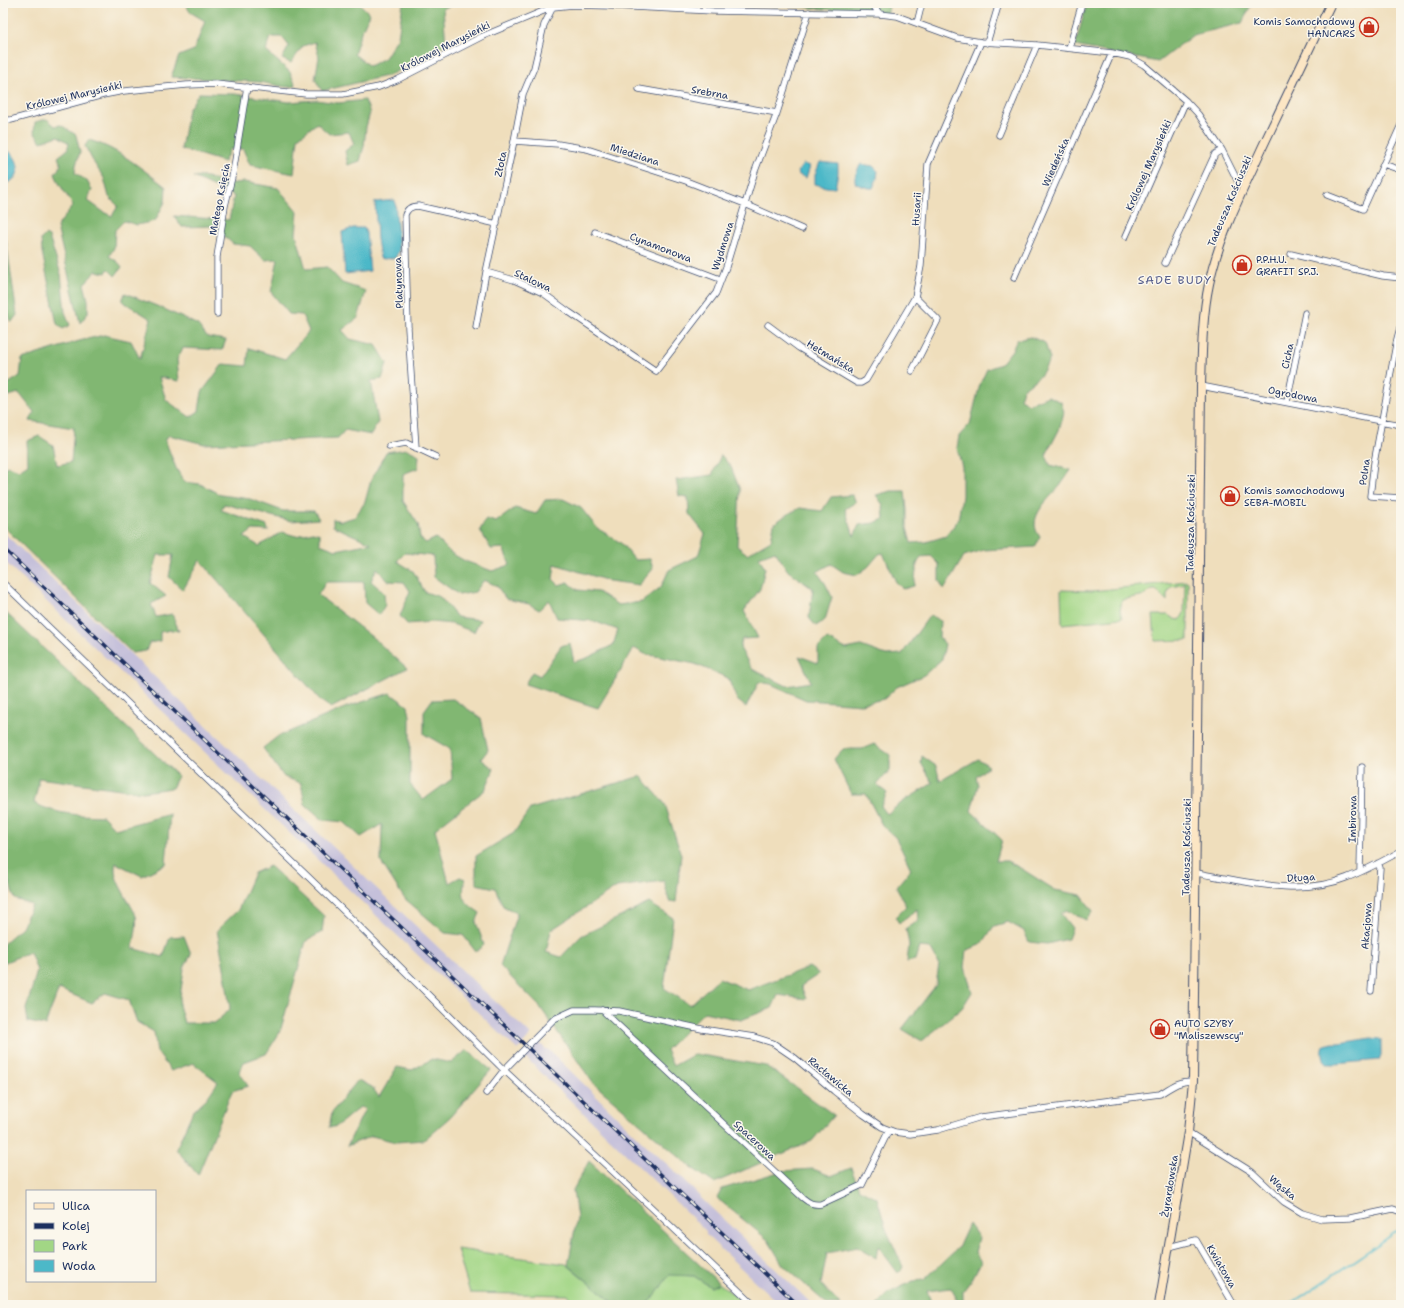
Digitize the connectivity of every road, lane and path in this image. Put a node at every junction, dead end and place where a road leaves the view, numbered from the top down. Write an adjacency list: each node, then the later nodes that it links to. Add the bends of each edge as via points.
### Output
1 (871, 3): 9 (street)
2 (922, 3): 10 (street)
3 (998, 3): 11 (street, Husarii)
4 (1082, 3): 13 (street)
5 (1331, 3): 26 (main road, Tadeusza Kościuszki)
6 (614, 4): 7 (street, Królowej Marysieńki); 8 (street, Królowej Marysieńki, via 713,11)
7 (554, 7): 15 (street, Królowej Marysieńki, via 468,42 379,87 343,94 306,94); 22 (street, Złota, via 544,25 534,68 523,94)
8 (809, 12): 9 (street, Królowej Marysieńki); 18 (street, Wydmowa)
9 (880, 14): 10 (street, Królowej Marysieńki, via 897,16)
10 (917, 23): 11 (street, Królowej Marysieńki, via 957,38)
11 (984, 43): 12 (street, Królowej Marysieńki); 39 (street, Husarii, via 928,164 922,266)
12 (1037, 45): 13 (street, Królowej Marysieńki); 21 (street)
13 (1069, 48): 14 (street, Królowej Marysieńki)
14 (1112, 53): 17 (street, Królowej Marysieńki, via 1130,57 1144,65); 36 (street, Wiedeńska)
15 (247, 87): 19 (street, Królowej Marysieńki, via 216,84 124,91); 42 (street, Małego Księcia, via 217,257)
16 (639, 89): 18 (street, Srebrna)
17 (1186, 101): 23 (street, Królowej Marysieńki); 32 (street, Królowej Marysieńki)
18 (777, 113): 28 (street, Wydmowa)
19 (3, 120)
20 (1401, 125): 24 (street)
21 (999, 135)
22 (514, 141): 28 (street, Miedziana, via 587,149 686,181); 29 (street, Złota)
23 (1222, 150): 26 (street, Królowej Marysieńki, via 1237,180); 34 (street, via 1215,154)
24 (1383, 164): 25 (street); 27 (street, via 1363,209)
25 (1401, 170)
26 (1245, 184): 47 (main road, Tadeusza Kościuszki, via 1221,242 1209,284 1204,321)
27 (1327, 194)
28 (745, 204): 30 (street, Miedziana); 38 (street, Wydmowa)
29 (496, 224): 35 (street, Złota); 52 (street, Platynowa, via 418,206 411,207 405,215 408,328)
30 (802, 229)
31 (595, 232): 38 (street, Cynamonowa)
32 (1126, 236)
33 (1291, 254): 37 (street)
34 (1166, 263)
35 (486, 272): 40 (street, Stalowa, via 514,280 543,293); 45 (street, Złota)
36 (1014, 278)
37 (1401, 278)
38 (720, 280): 40 (street, Wydmowa, via 716,293 656,371)
39 (915, 297): 44 (street, Hetmańska, via 866,380 861,383 799,348); 46 (street, via 938,320)
40 (569, 312)
41 (1305, 313): 48 (street, Cicha)
42 (217, 314)
43 (1401, 324): 49 (street, Polna)
44 (768, 325)
45 (476, 327)
46 (912, 371)
47 (1201, 386): 48 (street, Ogrodowa); 60 (main road, Tadeusza Kościuszki)
48 (1287, 402): 49 (street, Ogrodowa)
49 (1382, 420): 50 (street); 54 (street, Polna, via 1370,496)
50 (1401, 425)
51 (389, 446): 52 (street, via 406,443)
52 (416, 448): 53 (street)
53 (436, 457)
54 (1401, 498)
55 (3, 583): 64 (street)
56 (1362, 767): 59 (street, Imbirowa)
57 (1401, 851): 58 (street, Długa)
58 (1378, 863): 59 (street, Długa); 61 (street, Akacjowa, via 1380,868)
59 (1360, 872): 60 (street, Długa, via 1328,884 1278,887)
60 (1196, 873): 63 (main road, Tadeusza Kościuszki)
61 (1371, 991)
62 (602, 1010): 64 (street, Racławicka, via 574,1010 554,1019); 67 (street, Racławicka, via 754,1037 773,1044 795,1058 863,1114); 67 (street, Spacerowa, via 812,1204 821,1204 862,1185)
63 (1193, 1069): 65 (main road, Żyrardowska)
64 (504, 1070): 66 (street, Racławicka); 71 (street)
65 (1193, 1082): 67 (street, Racławicka, via 1184,1081 1160,1094 980,1117 921,1134); 68 (main road, Żyrardowska)
66 (486, 1093)
67 (889, 1130)
68 (1188, 1132): 69 (street, Wąska, via 1252,1172 1284,1202 1302,1213 1322,1219 1350,1218 1393,1209); 70 (main road, Żyrardowska)
69 (1401, 1212)
70 (1169, 1247): 72 (main road, Żyrardowska); 73 (street, Kwiatowa, via 1196,1240)
71 (754, 1305)
72 (1160, 1305)
73 (1234, 1305)

